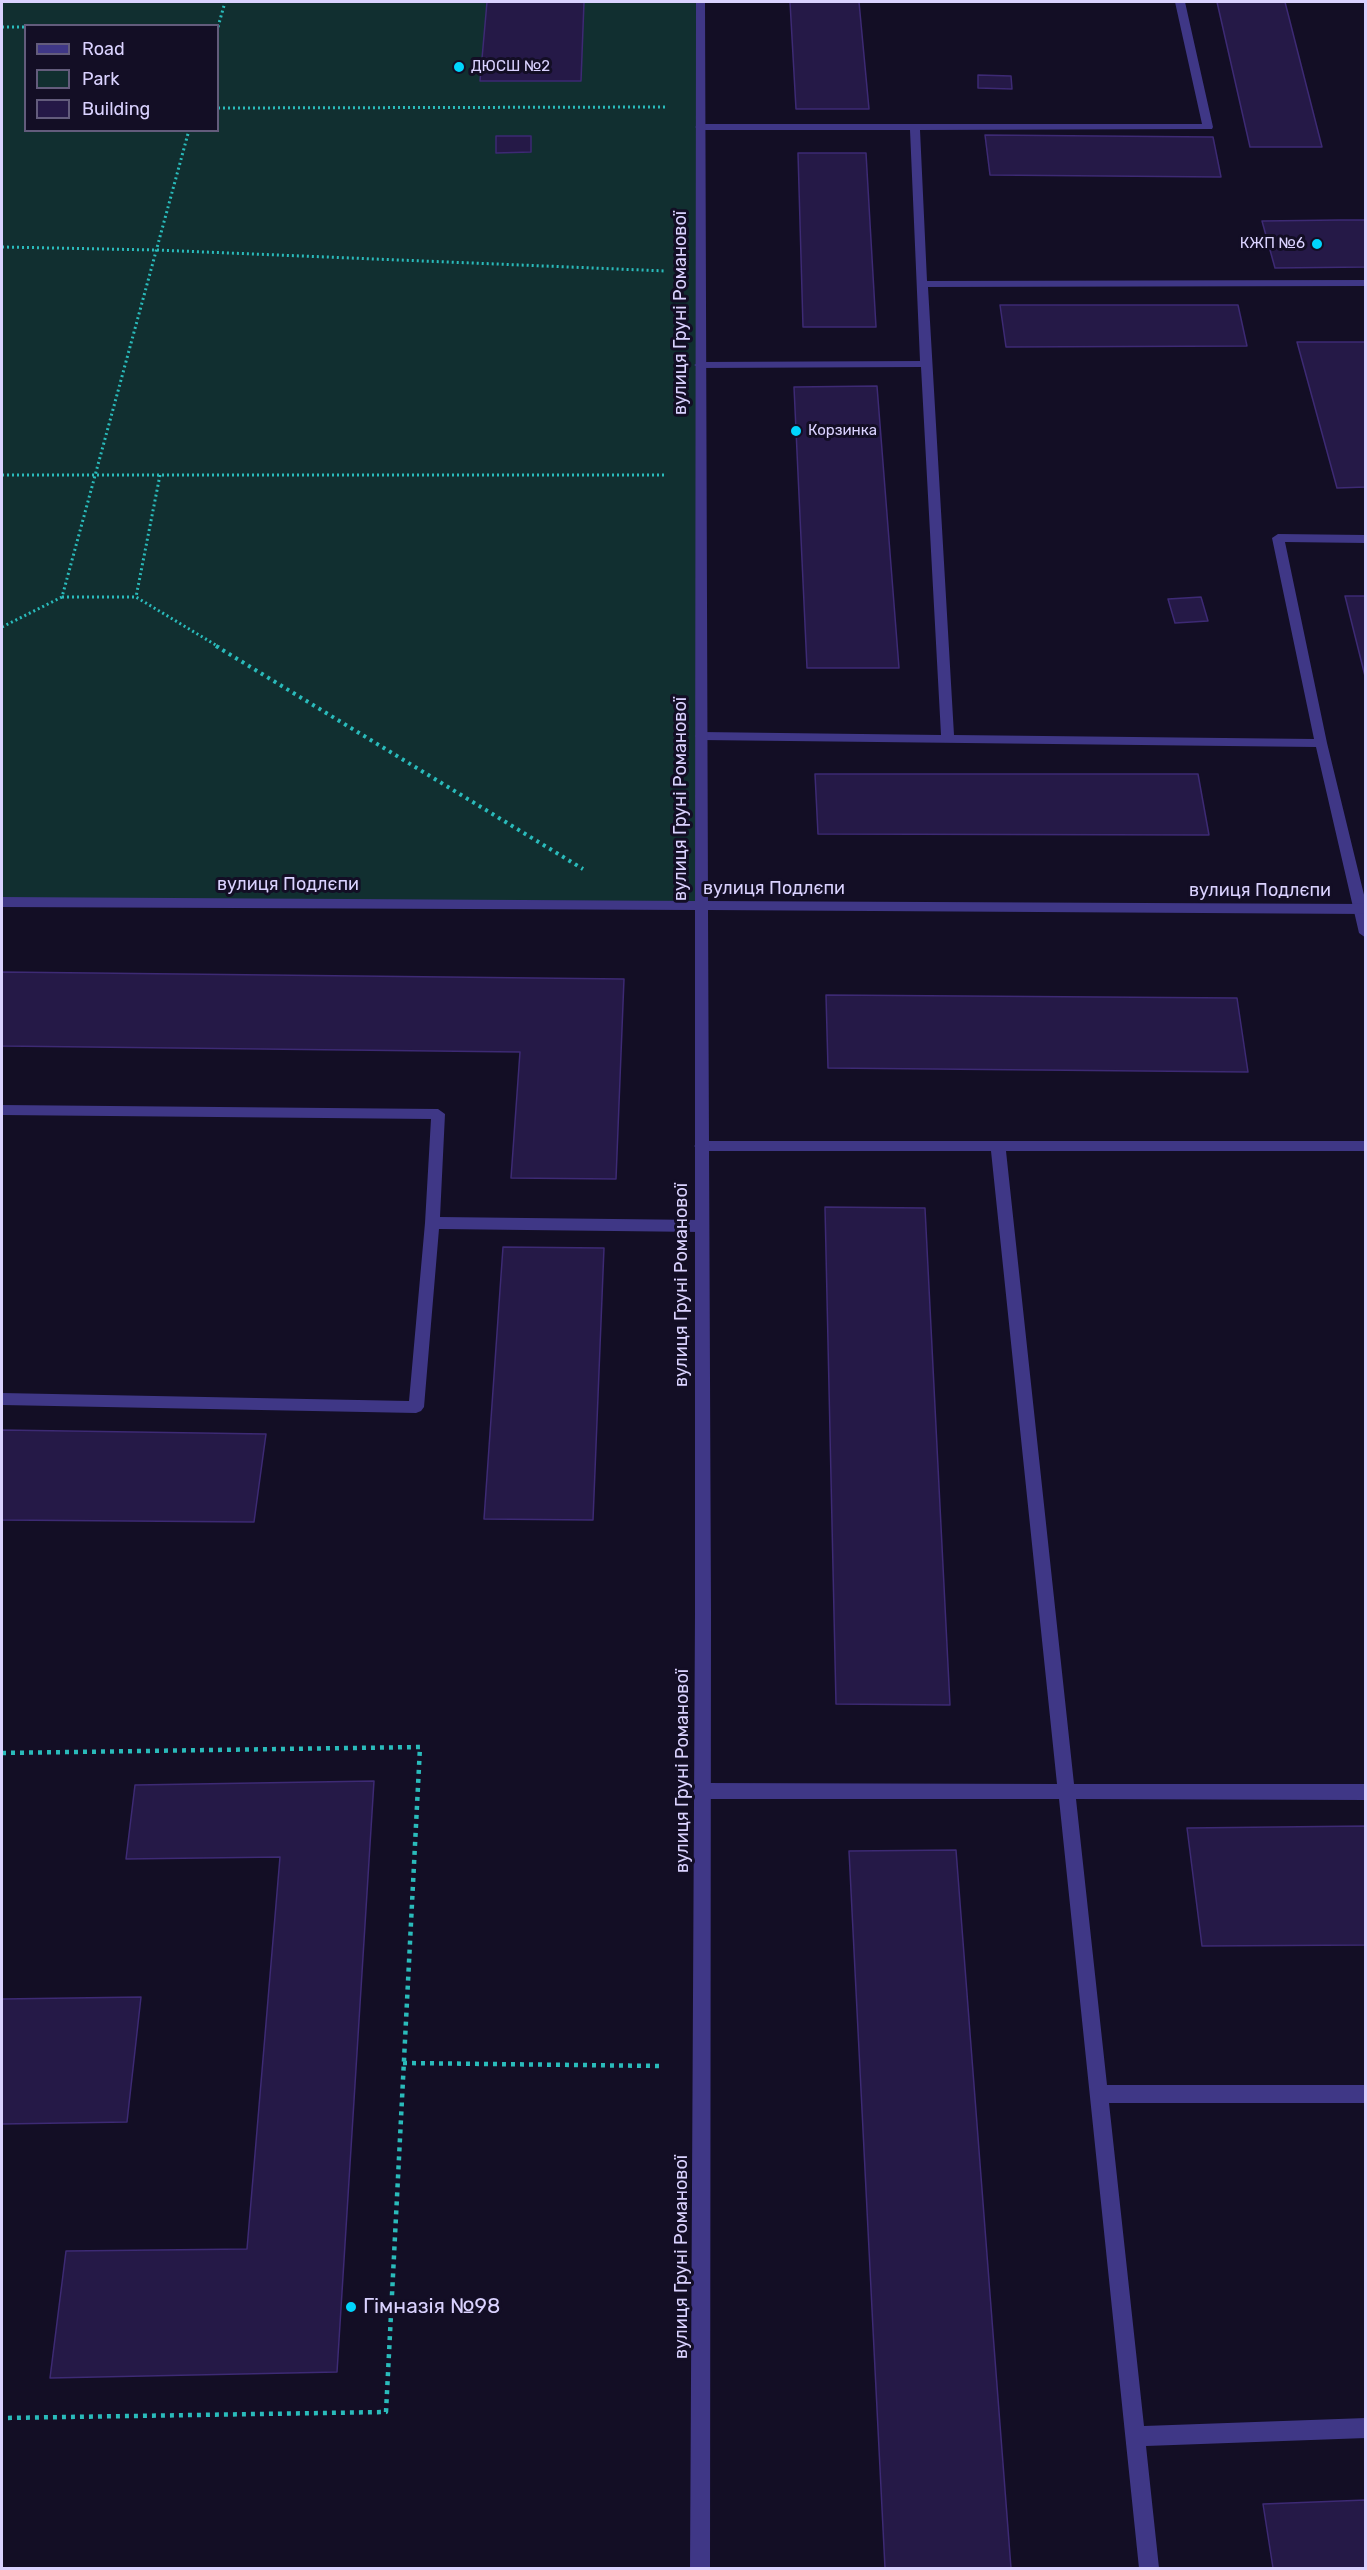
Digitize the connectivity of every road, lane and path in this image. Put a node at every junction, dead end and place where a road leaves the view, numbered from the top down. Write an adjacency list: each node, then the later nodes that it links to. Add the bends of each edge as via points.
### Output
1 (225, 2): 4 (path)
2 (700, 2): 7 (street, вулиця Груні Романової)
3 (1180, 2): 10 (street, via 1208,127)
4 (219, 24)
5 (2, 27): 6 (path)
6 (24, 27)
7 (700, 107): 8 (path); 9 (street, вулиця Груні Романової)
8 (219, 108)
9 (700, 127): 10 (street); 14 (street, вулиця Груні Романової)
10 (915, 127): 16 (street)
11 (188, 132): 13 (path)
12 (2, 247): 13 (path)
13 (156, 250): 14 (path); 19 (path)
14 (700, 272): 18 (street, вулиця Груні Романової)
15 (1365, 283): 16 (street)
16 (923, 284): 17 (street)
17 (926, 363): 18 (street); 28 (street)
18 (700, 365): 21 (street, вулиця Груні Романової)
19 (94, 475): 20 (path); 22 (path); 24 (path)
20 (160, 475): 21 (path); 25 (path)
21 (700, 475): 27 (street, вулиця Груні Романової)
22 (2, 476)
23 (1365, 538): 29 (street, via 1278,538)
24 (62, 597): 25 (path); 26 (path)
25 (136, 597): 31 (path)
26 (2, 627)
27 (701, 736): 28 (street); 32 (street, вулиця Груні Романової)
28 (948, 738): 29 (street)
29 (1321, 742): 33 (street)
30 (2, 902): 31 (street, вулиця Подлєпи)
31 (644, 906): 32 (street, вулиця Подлєпи)
32 (701, 907): 33 (street, вулиця Подлєпи); 36 (street, вулиця Груні Романової)
33 (1363, 909): 34 (street)
34 (1365, 933)
35 (2, 1110): 39 (street, via 438,1114)
36 (701, 1146): 38 (street); 40 (street, вулиця Груні Романової)
37 (1365, 1146): 38 (street)
38 (998, 1147): 44 (street)
39 (432, 1222): 40 (street); 41 (street, via 416,1407)
40 (701, 1227): 43 (street, вулиця Груні Романової)
41 (2, 1399)
42 (2, 1753): 46 (path, via 420,1747)
43 (702, 1791): 44 (street); 47 (street, вулиця Груні Романової)
44 (1067, 1792): 45 (street); 48 (street)
45 (1365, 1792)
46 (403, 2063): 47 (path); 50 (path, via 386,2412)
47 (703, 2066): 53 (street, вулиця Груні Романової)
48 (1098, 2094): 49 (street); 52 (street)
49 (1365, 2094)
50 (2, 2418)
51 (1365, 2428): 52 (street)
52 (1134, 2436): 54 (street)
53 (700, 2568)
54 (1149, 2568)

